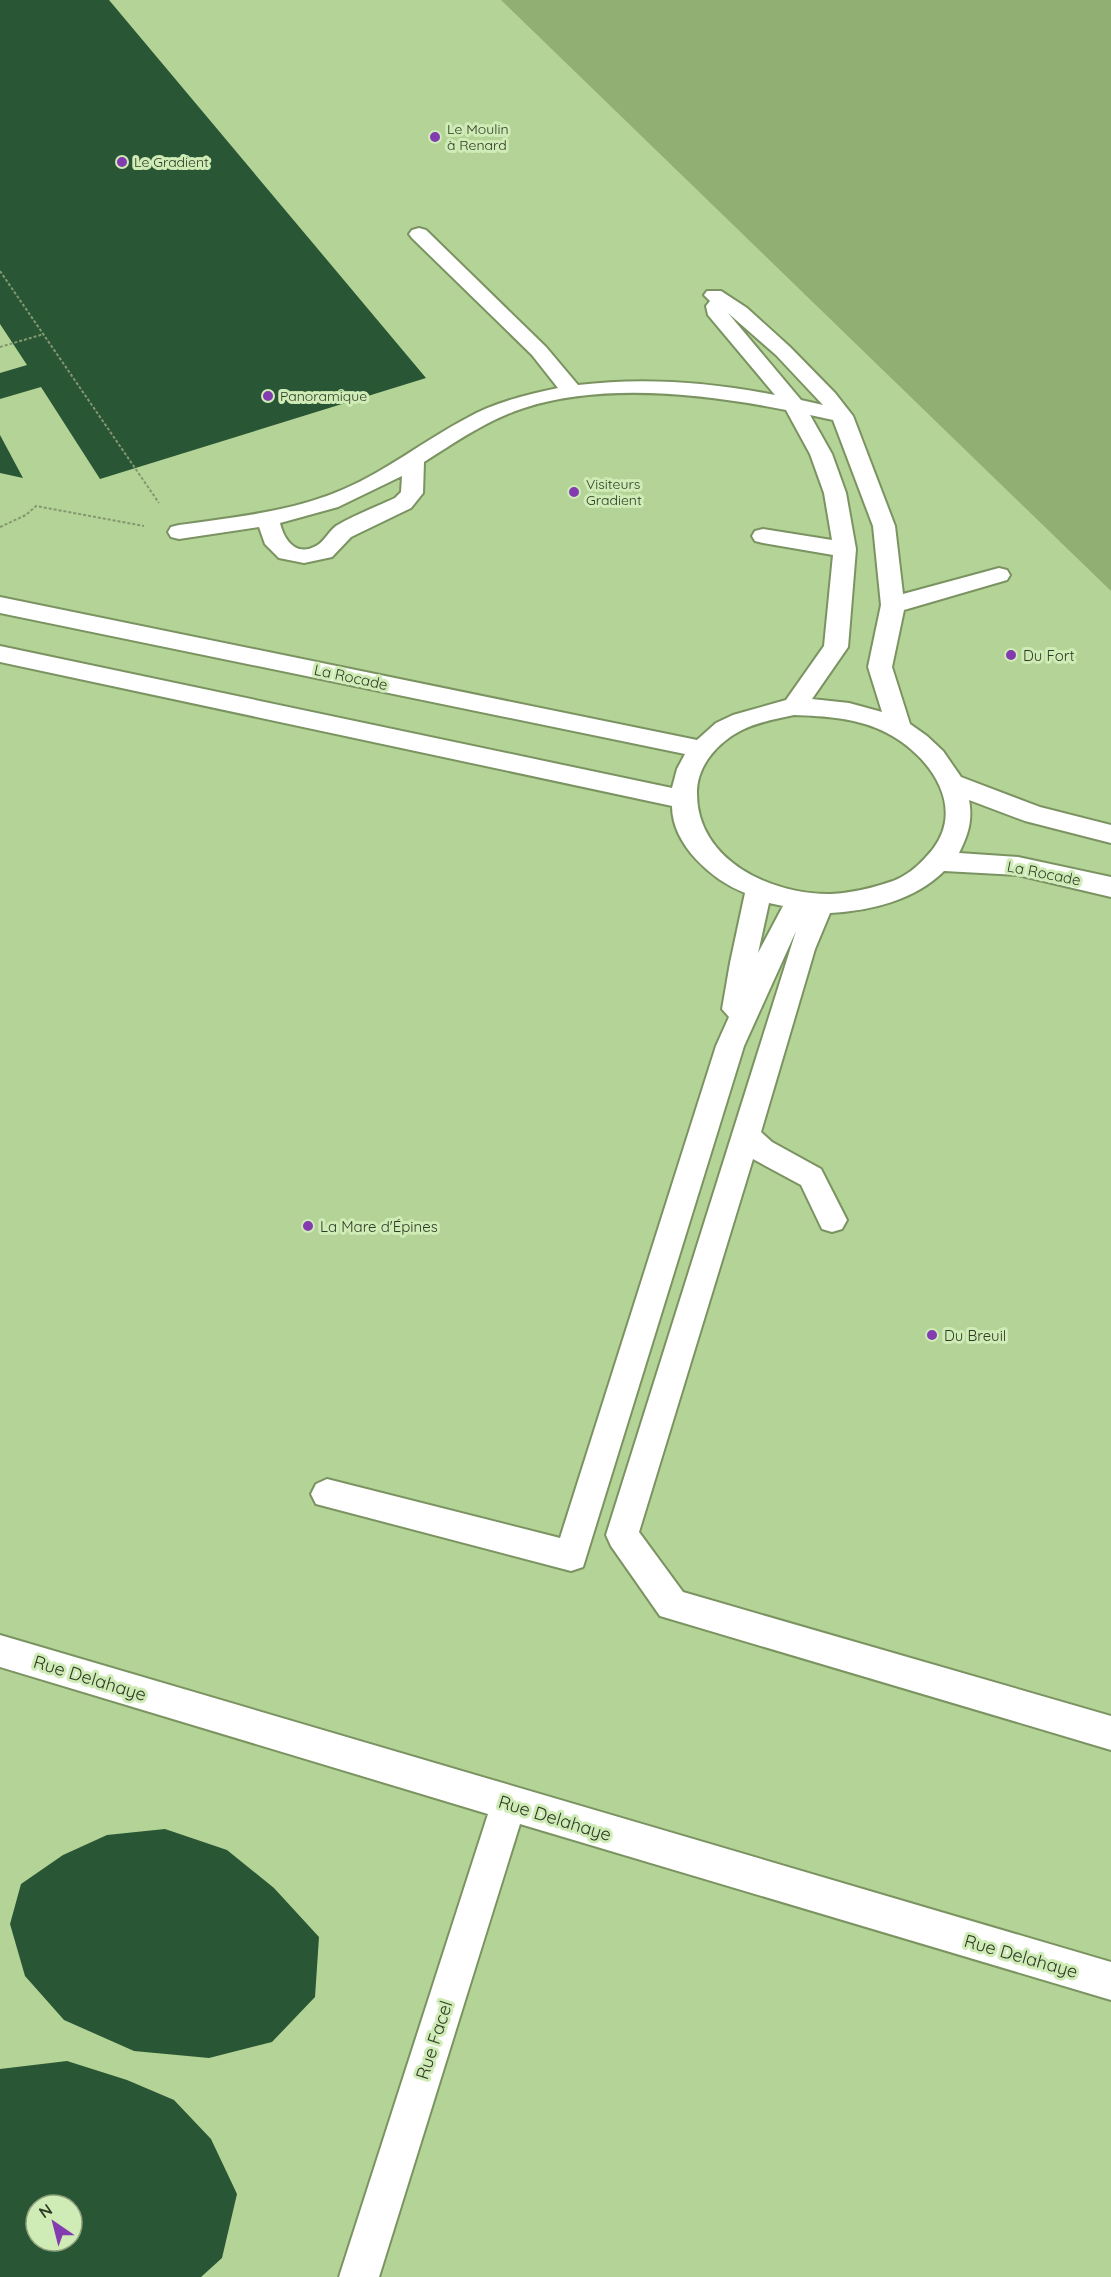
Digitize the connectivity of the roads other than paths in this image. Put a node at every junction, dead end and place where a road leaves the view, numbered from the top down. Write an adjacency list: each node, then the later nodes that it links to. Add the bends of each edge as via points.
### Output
1 (419, 234): 2 (lane, via 539,351)
2 (572, 392): 3 (lane, via 605,387 684,390); 5 (lane, via 518,403 474,421)
3 (793, 403): 4 (lane); 4 (lane, via 718,315 714,295 740,312 774,344); 9 (lane, via 821,454 835,493)
4 (842, 416): 12 (lane, via 884,526)
5 (413, 459): 6 (lane, via 353,493 316,508); 6 (lane, via 412,493 403,503 342,532 324,552 304,556 287,553 273,539)
6 (268, 519): 7 (lane)
7 (179, 532)
8 (763, 536): 9 (lane)
9 (845, 549): 14 (lane, via 836,647)
10 (999, 575): 12 (lane)
11 (0, 604): 16 (lane, La Rocade)
12 (892, 605): 15 (lane, via 880,667)
13 (0, 654): 18 (lane)
14 (794, 707): 15 (lane, via 831,708 867,715); 16 (lane, via 758,715 726,729)
15 (899, 729): 17 (lane, via 922,744)
16 (701, 749): 18 (lane, via 687,773)
17 (953, 784): 19 (lane, via 1034,814); 20 (lane, via 959,804 958,824)
18 (682, 800): 22 (lane, via 687,826 703,851 728,873)
19 (1111, 834)
20 (940, 861): 21 (lane, La Rocade, via 1018,866); 23 (lane, via 909,885 868,900)
21 (1111, 887)
22 (759, 890): 23 (lane); 24 (lane)
23 (810, 902): 24 (lane, via 775,946); 25 (lane, via 802,949)
24 (730, 1046): 27 (lane, via 571,1556)
25 (746, 1135): 26 (lane, via 762,1150 811,1177); 29 (lane, via 622,1535 672,1605)
26 (832, 1220)
27 (327, 1494)
28 (0, 1651): 30 (lane, Rue Delahaye)
29 (1111, 1733)
30 (509, 1804): 31 (lane, Rue Delahaye); 32 (lane, Rue Facel)
31 (1111, 1981)
32 (359, 2277)

